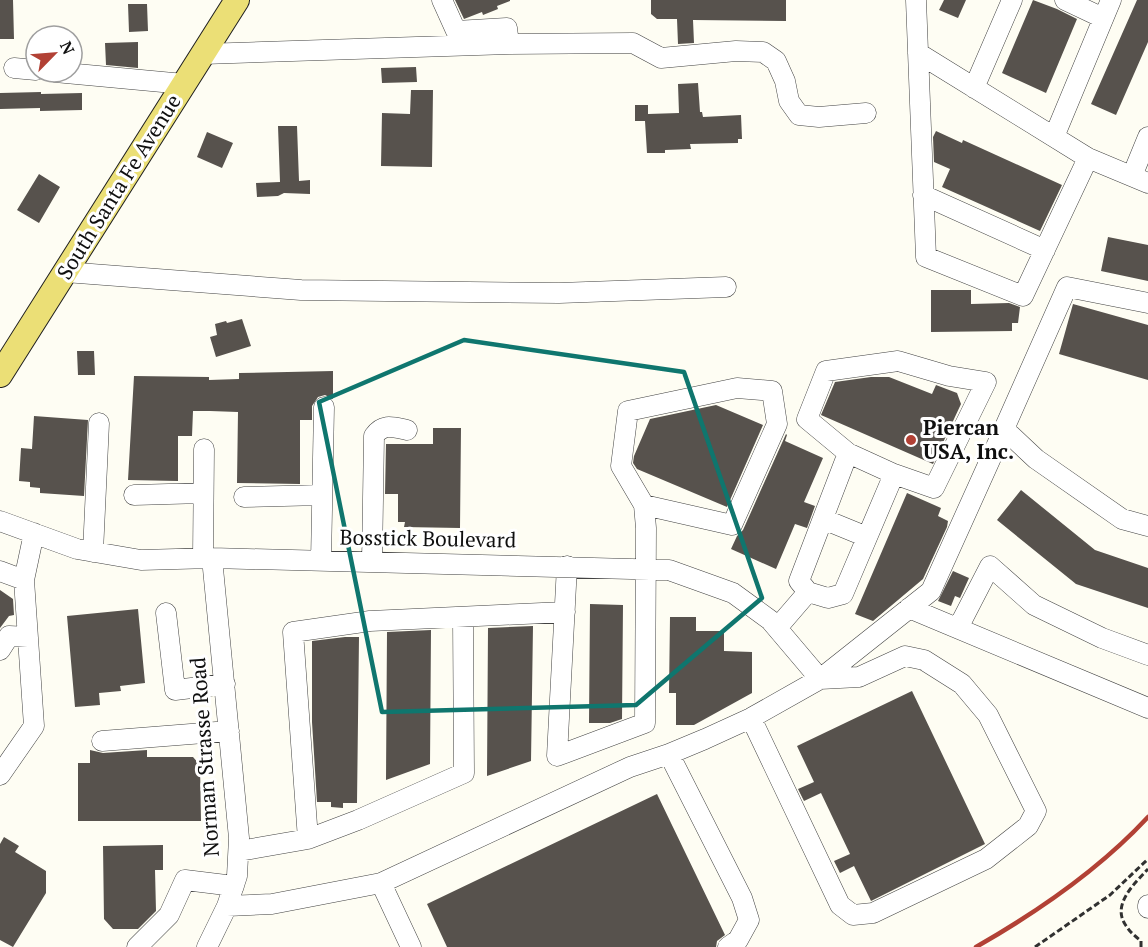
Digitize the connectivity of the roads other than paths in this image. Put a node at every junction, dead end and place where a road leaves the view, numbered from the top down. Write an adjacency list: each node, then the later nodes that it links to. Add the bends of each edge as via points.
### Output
1 (225, 0): 8 (main road)
2 (237, 0): 8 (main road, South Santa Fe Avenue)
3 (442, 0): 9 (street, via 456,31 507,28)
4 (916, 0): 10 (street)
5 (1012, 0): 16 (street)
6 (1065, 0): 7 (street)
7 (1107, 9): 18 (street)
8 (220, 27): 11 (main road, South Santa Fe Avenue)
9 (509, 44): 11 (street); 17 (street, via 633,43 661,58 763,52 776,61 789,101 799,115)
10 (918, 53): 16 (street); 22 (street)
11 (203, 54): 15 (main road, South Santa Fe Avenue)
12 (14, 68): 13 (street)
13 (24, 69)
14 (84, 75): 15 (street)
15 (184, 84): 24 (main road, South Santa Fe Avenue)
16 (974, 88): 18 (street)
17 (866, 113)
18 (1054, 137): 20 (street)
19 (1148, 137): 21 (street)
20 (1088, 158): 21 (street); 23 (street)
21 (1140, 179)
22 (923, 195): 23 (street); 23 (street, via 926,257 1023,296)
23 (1045, 250)
24 (65, 272): 25 (street, via 301,290 559,293); 27 (main road, South Santa Fe Avenue)
25 (726, 286)
26 (1148, 303): 30 (street, via 1067,287)
27 (0, 375)
28 (324, 407): 37 (street)
29 (99, 423): 45 (street)
30 (1004, 429): 42 (street, via 1036,459 1122,519); 54 (street, via 931,591)
31 (406, 430): 48 (street, via 387,426 374,436)
32 (204, 449): 35 (street, Norman Strasse Road)
33 (848, 453): 34 (street); 34 (street, via 807,419 826,370 898,361 986,382 934,488); 40 (street)
34 (894, 474): 44 (street)
35 (203, 493): 36 (street); 46 (street, Norman Strasse Road)
36 (134, 495)
37 (322, 495): 38 (street); 47 (street)
38 (244, 497)
39 (644, 505): 39 (street, via 732,525 777,424 772,391 737,388 628,411 621,466); 50 (street)
40 (823, 519): 44 (street); 53 (street, via 799,581)
41 (0, 520): 43 (street, Bosstick Boulevard)
42 (1148, 526)
43 (34, 533): 45 (street, Bosstick Boulevard); 52 (street)
44 (867, 537): 53 (street, via 843,594 828,598)
45 (93, 552): 46 (street, Bosstick Boulevard, via 141,560)
46 (208, 558): 47 (street, Bosstick Boulevard); 64 (street, Norman Strasse Road)
47 (321, 561): 48 (street, Bosstick Boulevard)
48 (372, 562): 49 (street, Bosstick Boulevard)
49 (567, 566): 50 (street, Bosstick Boulevard); 55 (street)
50 (646, 569): 55 (street, via 645,723 557,756); 58 (street, Bosstick Boulevard, via 669,570 733,593)
51 (0, 571): 52 (street)
52 (24, 580): 60 (street)
53 (808, 592): 58 (street)
54 (909, 608): 59 (street); 63 (street)
55 (565, 612): 57 (street)
56 (166, 613): 64 (street, via 175,690)
57 (463, 617): 71 (street, via 464,773); 71 (street, via 370,621 293,632)
58 (777, 628): 63 (street, Bosstick Boulevard)
59 (958, 628): 62 (street, via 990,566 1034,605); 65 (street)
60 (28, 637): 61 (street, via 9,636); 70 (street, via 34,726)
61 (0, 650)
62 (1148, 655)
63 (820, 679): 66 (street); 66 (street, via 859,677 905,656 924,660 962,684 988,715 1036,811 1028,826 986,859 873,913 853,915 840,905)
64 (225, 684): 67 (street, Norman Strasse Road)
65 (1148, 708)
66 (751, 717): 69 (street)
67 (229, 731): 68 (street); 72 (street, Norman Strasse Road)
68 (102, 741)
69 (669, 754): 73 (street, via 630,767); 79 (street, via 749,920 738,940)
70 (0, 775)
71 (308, 838): 72 (street)
72 (238, 851): 74 (street, Norman Strasse Road)
73 (381, 883): 75 (street, via 272,904); 78 (street)
74 (234, 886): 75 (street, Norman Strasse Road); 76 (street, via 185,880 169,915)
75 (227, 906): 77 (street, Norman Strasse Road)
76 (137, 947)
77 (207, 947)
78 (411, 947)
79 (728, 947)

